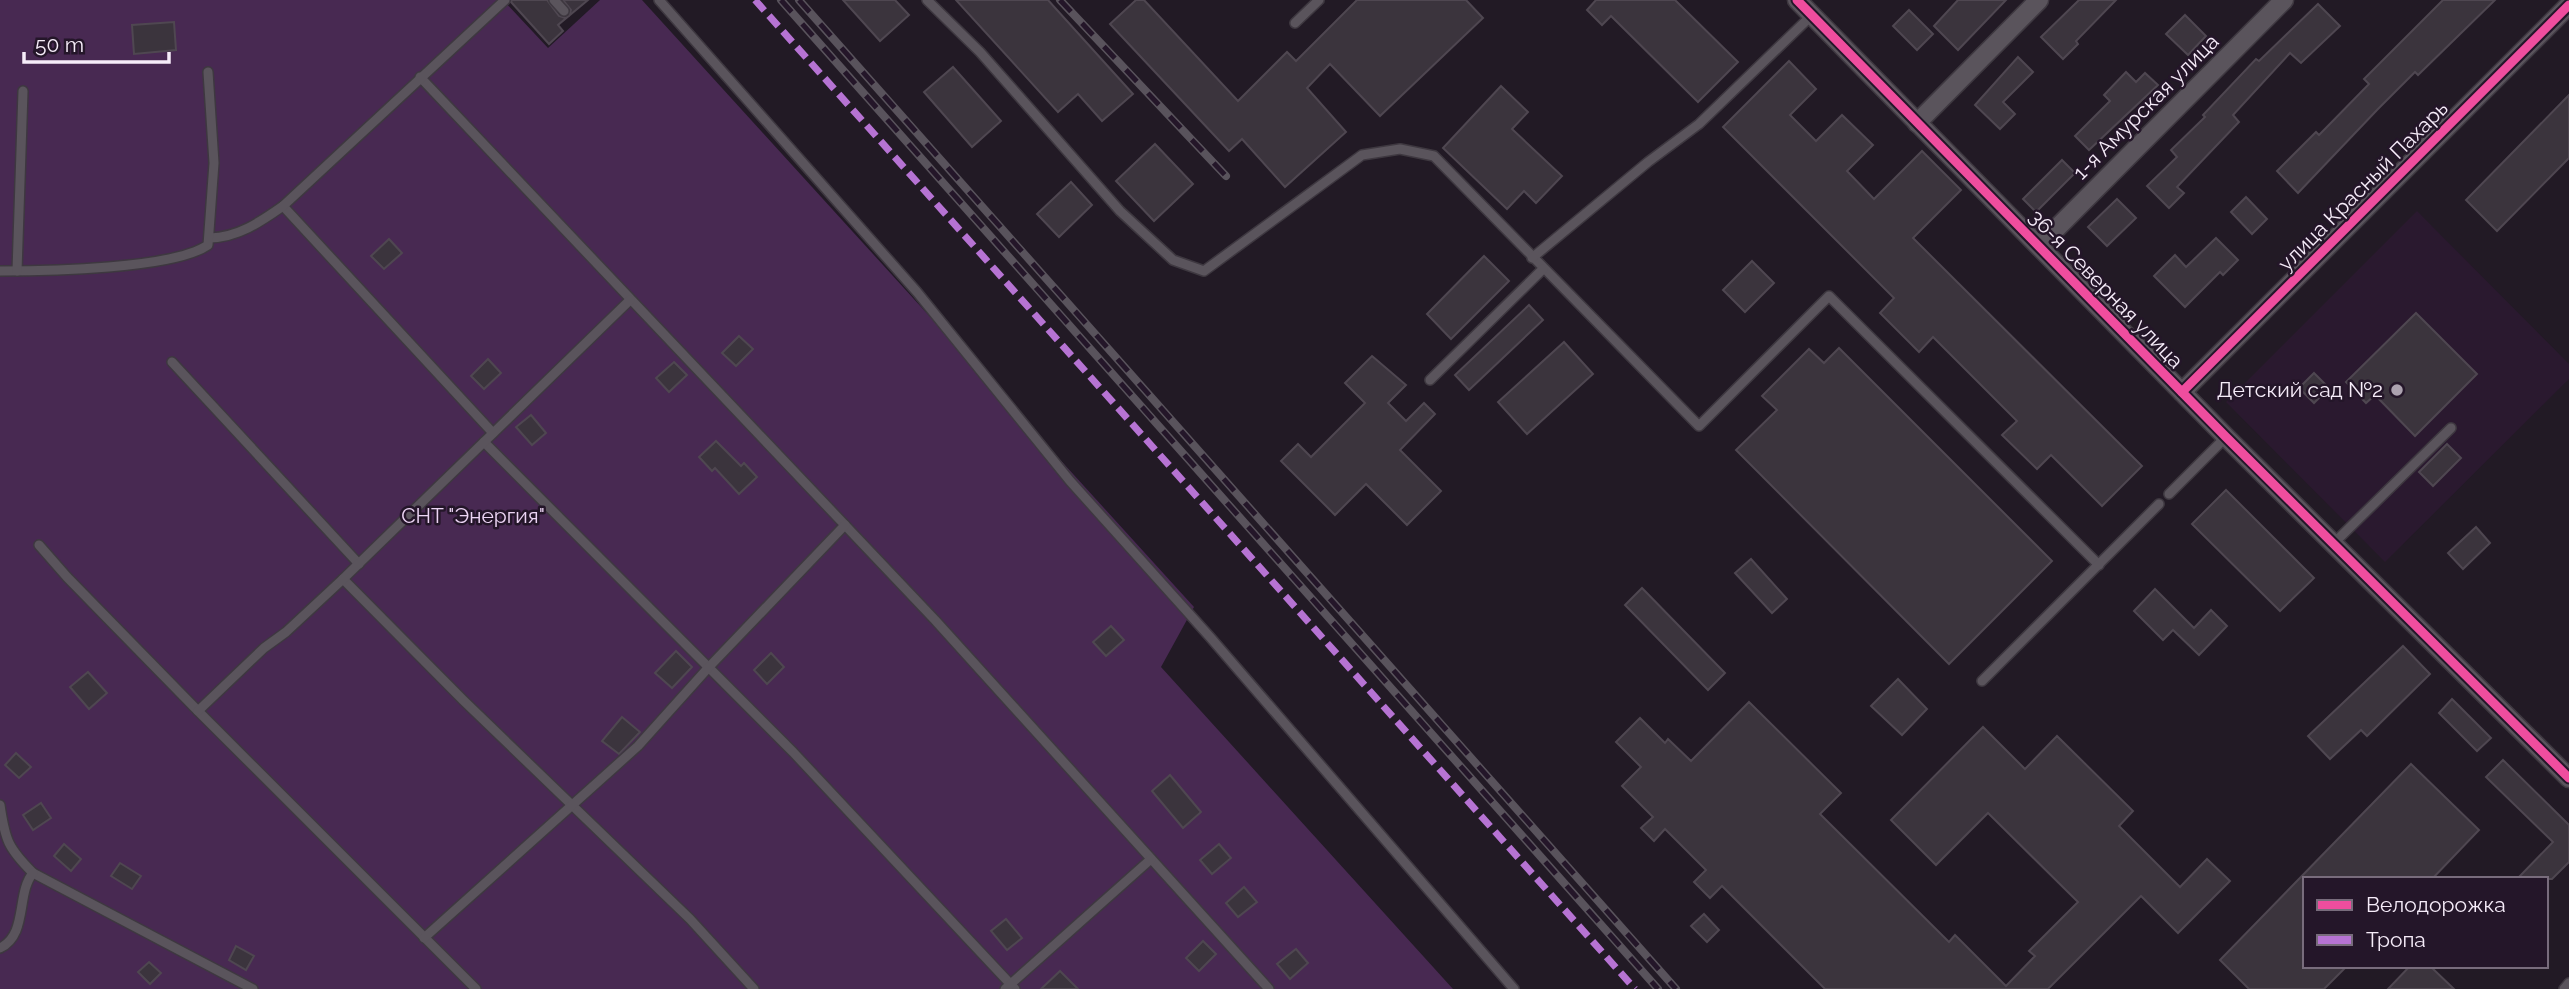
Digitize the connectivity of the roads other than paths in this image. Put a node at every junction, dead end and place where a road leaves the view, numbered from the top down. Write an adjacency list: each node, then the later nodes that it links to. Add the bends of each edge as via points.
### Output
1 (505, 0): 14 (lane)
2 (554, 0): 10 (lane)
3 (659, 0): 56 (lane, via 917,292 1070,481)
4 (928, 0): 20 (lane, via 980,52 1119,211 1173,260 1204,271 1362,155 1400,149 1434,156)
5 (1319, 0): 12 (lane)
6 (1798, 0): 11 (street, 36-я Северная улица)
7 (2039, 0): 16 (street)
8 (2284, 0): 19 (street, 1-я Амурская улица)
9 (2569, 5): 27 (street, улица Красный Пахарь)
10 (564, 11)
11 (1812, 15): 16 (street, 36-я Северная улица); 20 (lane, via 1699,124)
12 (1295, 23)
13 (208, 72): 18 (lane, via 214,163)
14 (420, 77): 17 (lane); 24 (lane)
15 (23, 91): 23 (lane)
16 (1917, 123): 19 (street, 36-я Северная улица)
17 (283, 206): 18 (lane, via 253,227); 29 (lane)
18 (210, 238): 23 (lane, via 197,253 179,258)
19 (2040, 245): 27 (street, 36-я Северная улица)
20 (1532, 258): 21 (lane)
21 (1543, 269): 26 (lane); 38 (lane, via 1699,426 1829,296)
22 (0, 271): 23 (lane)
23 (17, 271)
24 (630, 300): 29 (lane); 34 (lane)
25 (173, 362): 37 (lane)
26 (1430, 380)
27 (2182, 392): 30 (street, 36-я Северная улица)
28 (2451, 428): 35 (lane)
29 (493, 432): 31 (lane)
30 (2226, 437): 32 (lane); 35 (street, 36-я Северная улица)
31 (484, 442): 37 (lane); 40 (lane)
32 (2169, 494)
33 (2159, 504): 38 (lane)
34 (845, 525): 40 (lane); 46 (lane)
35 (2333, 544): 43 (street, 36-я Северная улица)
36 (39, 545): 42 (lane)
37 (359, 564): 39 (lane)
38 (2098, 565): 41 (lane)
39 (343, 579): 42 (lane); 45 (lane)
40 (708, 667): 45 (lane, via 638,746); 51 (lane)
41 (1982, 681)
42 (198, 712): 48 (lane)
43 (2569, 778)
44 (0, 805): 47 (lane, via 12,852)
45 (573, 806): 48 (lane); 54 (lane, via 690,919)
46 (1151, 859): 51 (lane); 55 (lane)
47 (33, 873): 49 (lane, via 27,880 12,938); 52 (lane)
48 (424, 938): 53 (lane)
49 (0, 948)
50 (2569, 984): 57 (lane)
51 (1010, 987)
52 (253, 989)
53 (476, 989)
54 (754, 989)
55 (1269, 989)
56 (1514, 989)
57 (2564, 989)

